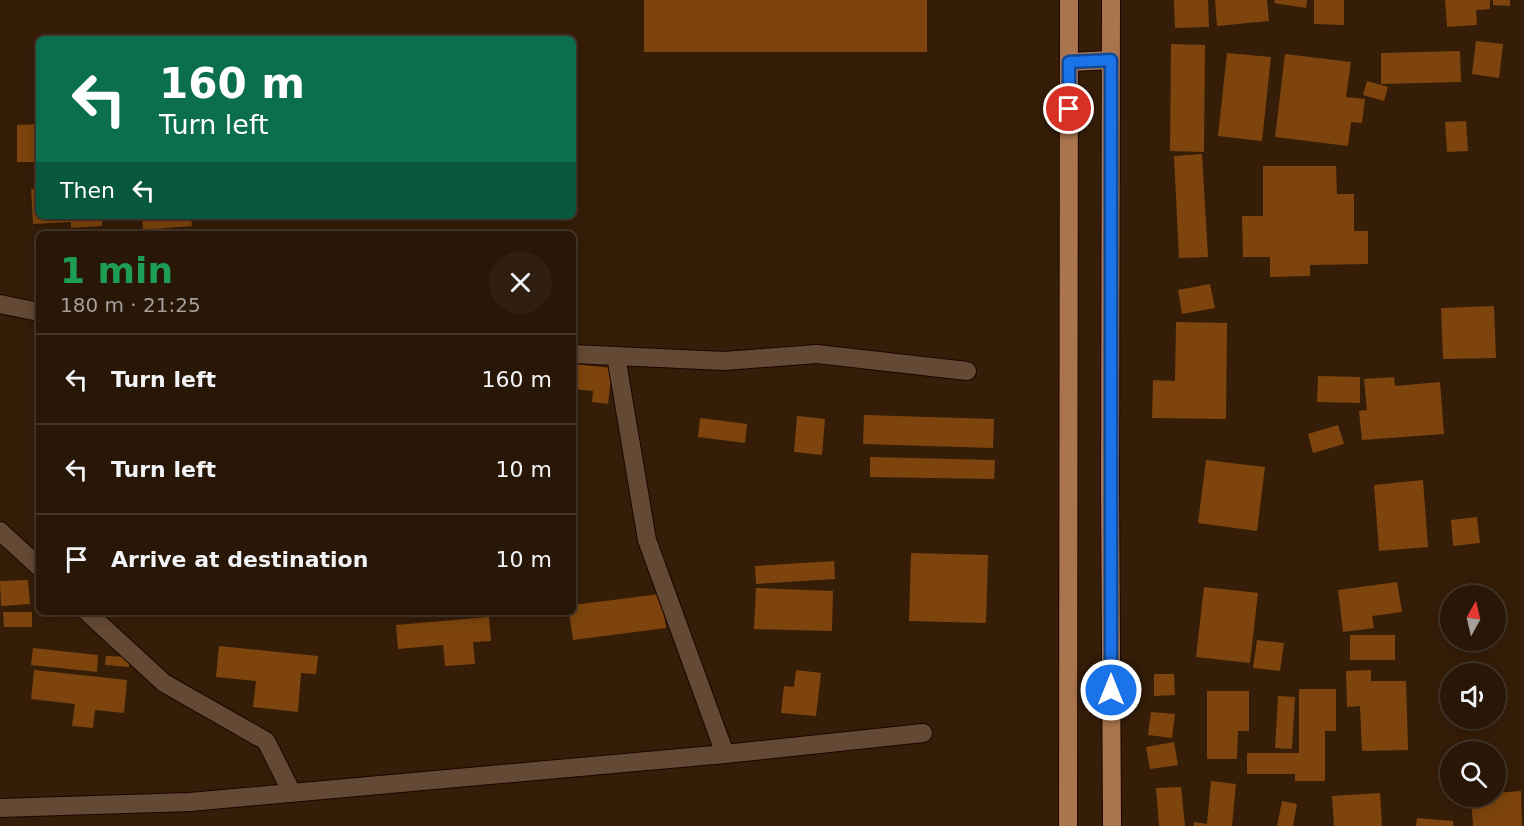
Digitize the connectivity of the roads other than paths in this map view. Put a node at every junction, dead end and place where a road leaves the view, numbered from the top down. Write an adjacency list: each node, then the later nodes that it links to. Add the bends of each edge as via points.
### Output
1 (1069, 0): 4 (main road)
2 (1111, 0): 3 (main road)
3 (1111, 60): 4 (main road); 18 (main road)
4 (1069, 62): 17 (main road)
5 (0, 304): 6 (street)
6 (36, 311)
7 (576, 354): 8 (street)
8 (616, 356): 9 (street, via 724,361 817,354); 14 (street, via 647,540)
9 (967, 371)
10 (0, 531): 11 (street)
11 (36, 564)
12 (90, 615): 15 (street, via 164,683 266,741)
13 (923, 733): 14 (street)
14 (725, 754): 15 (street)
15 (292, 793): 16 (street, via 190,802)
16 (0, 808)
17 (1068, 826)
18 (1112, 826)

